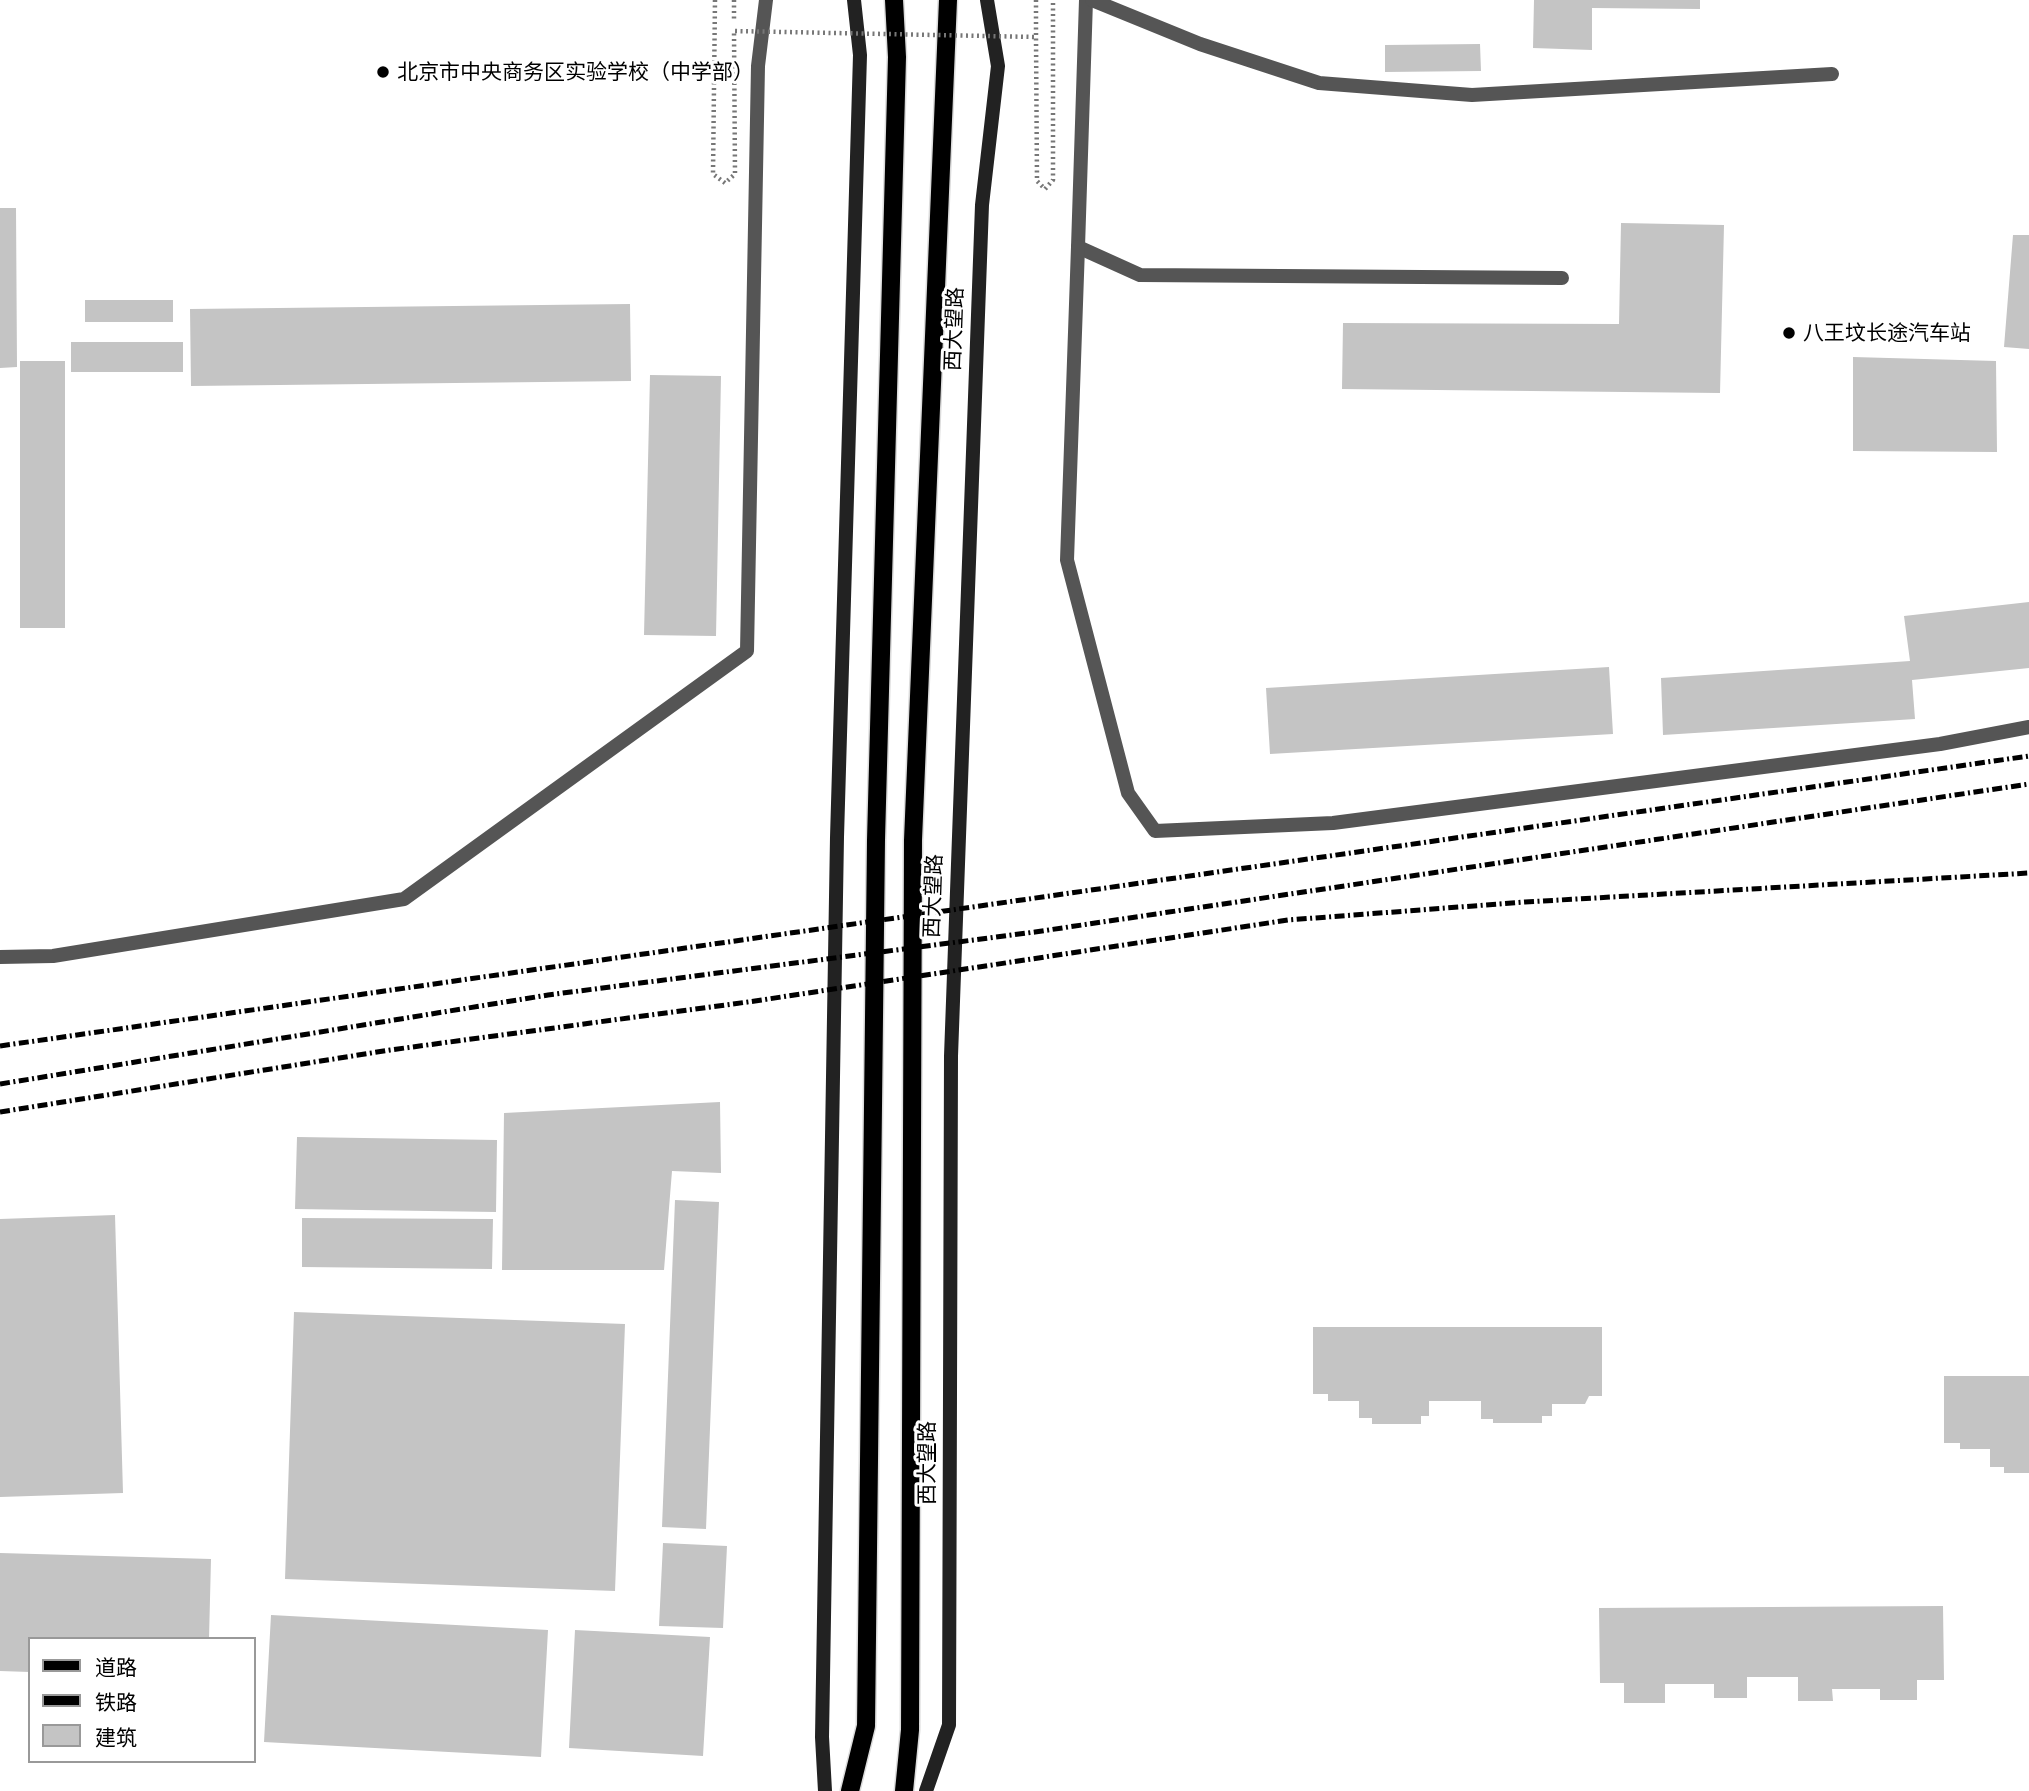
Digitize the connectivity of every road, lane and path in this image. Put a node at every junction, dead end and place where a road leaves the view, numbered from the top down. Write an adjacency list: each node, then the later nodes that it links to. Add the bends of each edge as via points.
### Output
1 (715, 0): 12 (path, bridge, via 713,174 725,183 735,174)
2 (734, 0): 12 (path)
3 (766, 0): 18 (street, via 758,66 747,652 404,899 53,956)
4 (854, 0): 19 (street, via 860,55 837,851 822,1737)
5 (894, 0): 20 (main road, via 897,57 876,840 866,1726)
6 (948, 0): 21 (main road, 西大望路, via 913,840 910,1716)
7 (987, 0): 22 (street, 西大望路, via 998,66 982,205 951,1056 949,1725)
8 (1036, 0): 13 (path)
9 (1053, 0): 13 (path, bridge, via 1054,180 1045,189 1037,181)
10 (1086, 0): 15 (street)
11 (1092, 0): 14 (street, via 1200,44 1319,83 1472,95)
12 (734, 32): 13 (path, bridge)
13 (1036, 37)
14 (1832, 74)
15 (1078, 247): 16 (street, via 1140,275); 17 (street, via 1068,560 1128,793 1155,831 1333,823 1926,746)
16 (1562, 278)
17 (2029, 727)
18 (0, 957)
19 (825, 1791)
20 (850, 1791)
21 (904, 1791)
22 (926, 1791)

